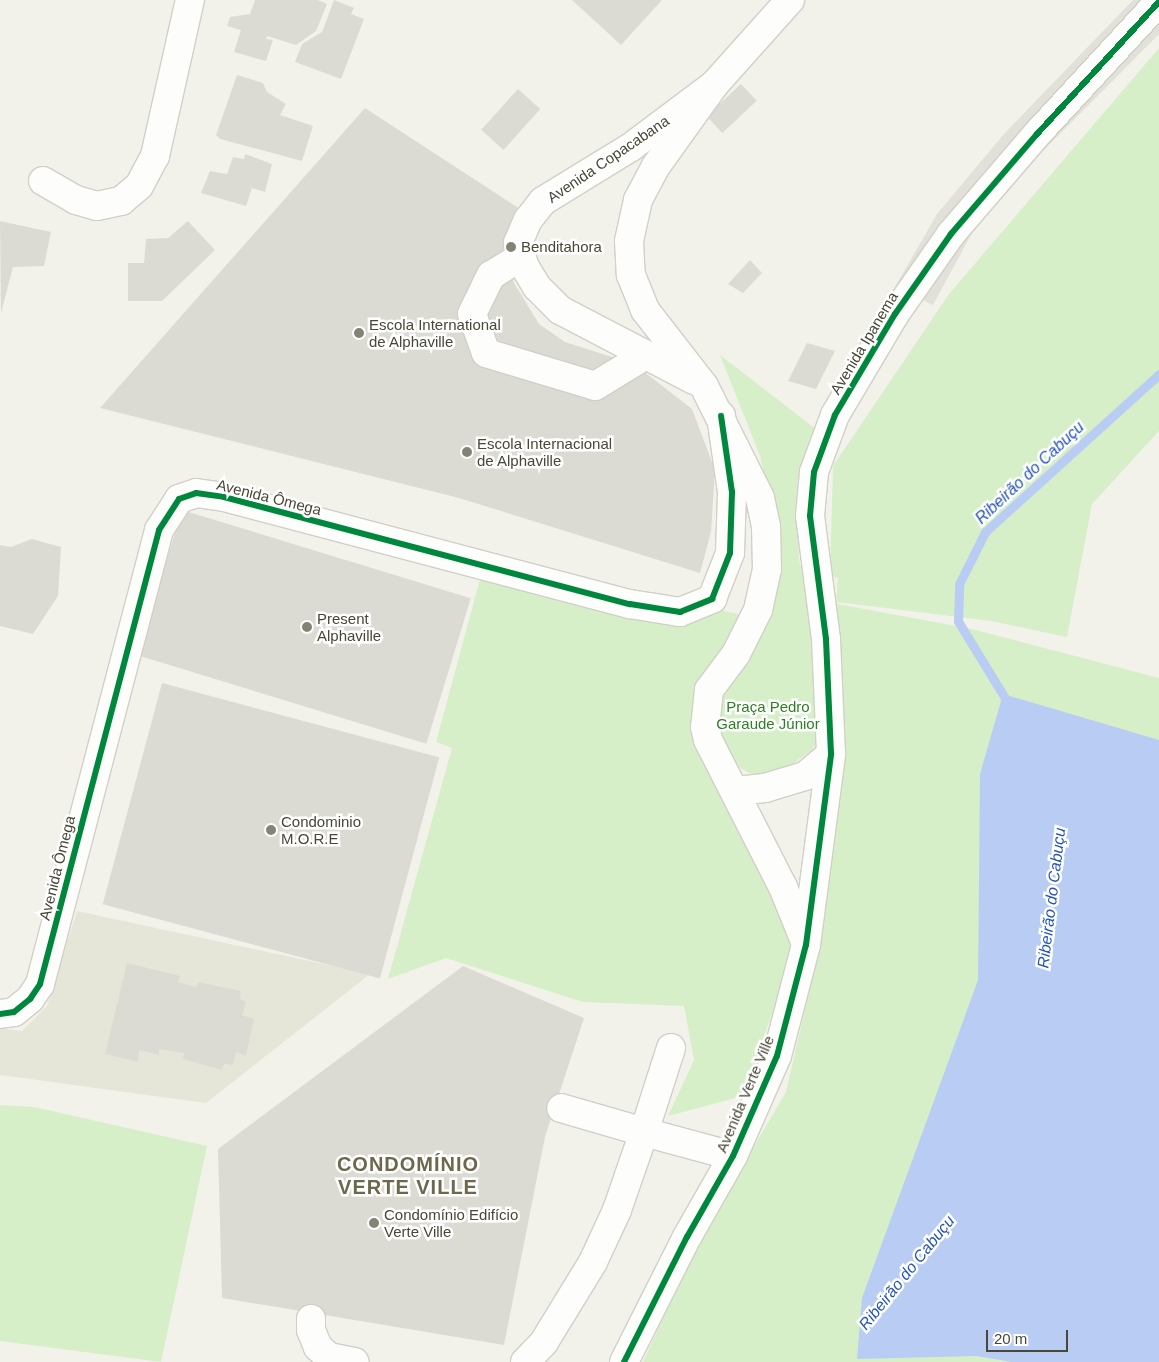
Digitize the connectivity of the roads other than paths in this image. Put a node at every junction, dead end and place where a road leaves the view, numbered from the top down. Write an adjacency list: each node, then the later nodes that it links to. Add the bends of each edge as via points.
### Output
1 (190, 0): 5 (street, via 155,156 139,186 121,201 97,206 76,200)
2 (790, 0): 4 (street, Avenida Copacabana)
3 (1159, 2): 10 (street, Avenida Ipanema, via 1037,134 951,234 895,314 835,415 814,472 810,516 826,639)
4 (714, 85): 6 (street, Avenida Copacabana, via 631,147 543,201 528,220 518,244); 8 (street, Avenida Copacabana, via 656,166 638,200 629,241 631,275 646,310)
5 (43, 181)
6 (522, 256): 7 (street, Avenida Copacabana, via 537,287 560,310); 7 (street, via 491,275 472,314 486,353 595,386)
7 (646, 355): 8 (street, Avenida Copacabana)
8 (704, 386): 9 (street, Avenida Copacabana)
9 (721, 416): 11 (street, Avenida Copacabana, via 760,498 766,526 767,569 758,610 736,654 709,690 704,708 708,740); 13 (street, Avenida Ômega, via 732,492 730,553 712,599 680,612 630,604 224,497 196,493 179,498 158,530 40,984 30,999 14,1012)
10 (832, 754): 11 (street, via 805,776 765,788); 12 (street, Avenida Verte Ville)
11 (736, 791): 12 (street, Avenida Copacabana, via 783,887)
12 (806, 945): 17 (street, Avenida Verte Ville, via 778,1056)
13 (0, 1014)
14 (671, 1048): 16 (street)
15 (561, 1108): 16 (street)
16 (644, 1132): 17 (street); 20 (street, via 617,1210 593,1262 544,1342)
17 (733, 1156): 21 (street, Avenida Verte Ville, via 686,1236)
18 (311, 1319): 19 (street, via 311,1330 318,1347 329,1357)
19 (355, 1362)
20 (525, 1362)
21 (624, 1362)

